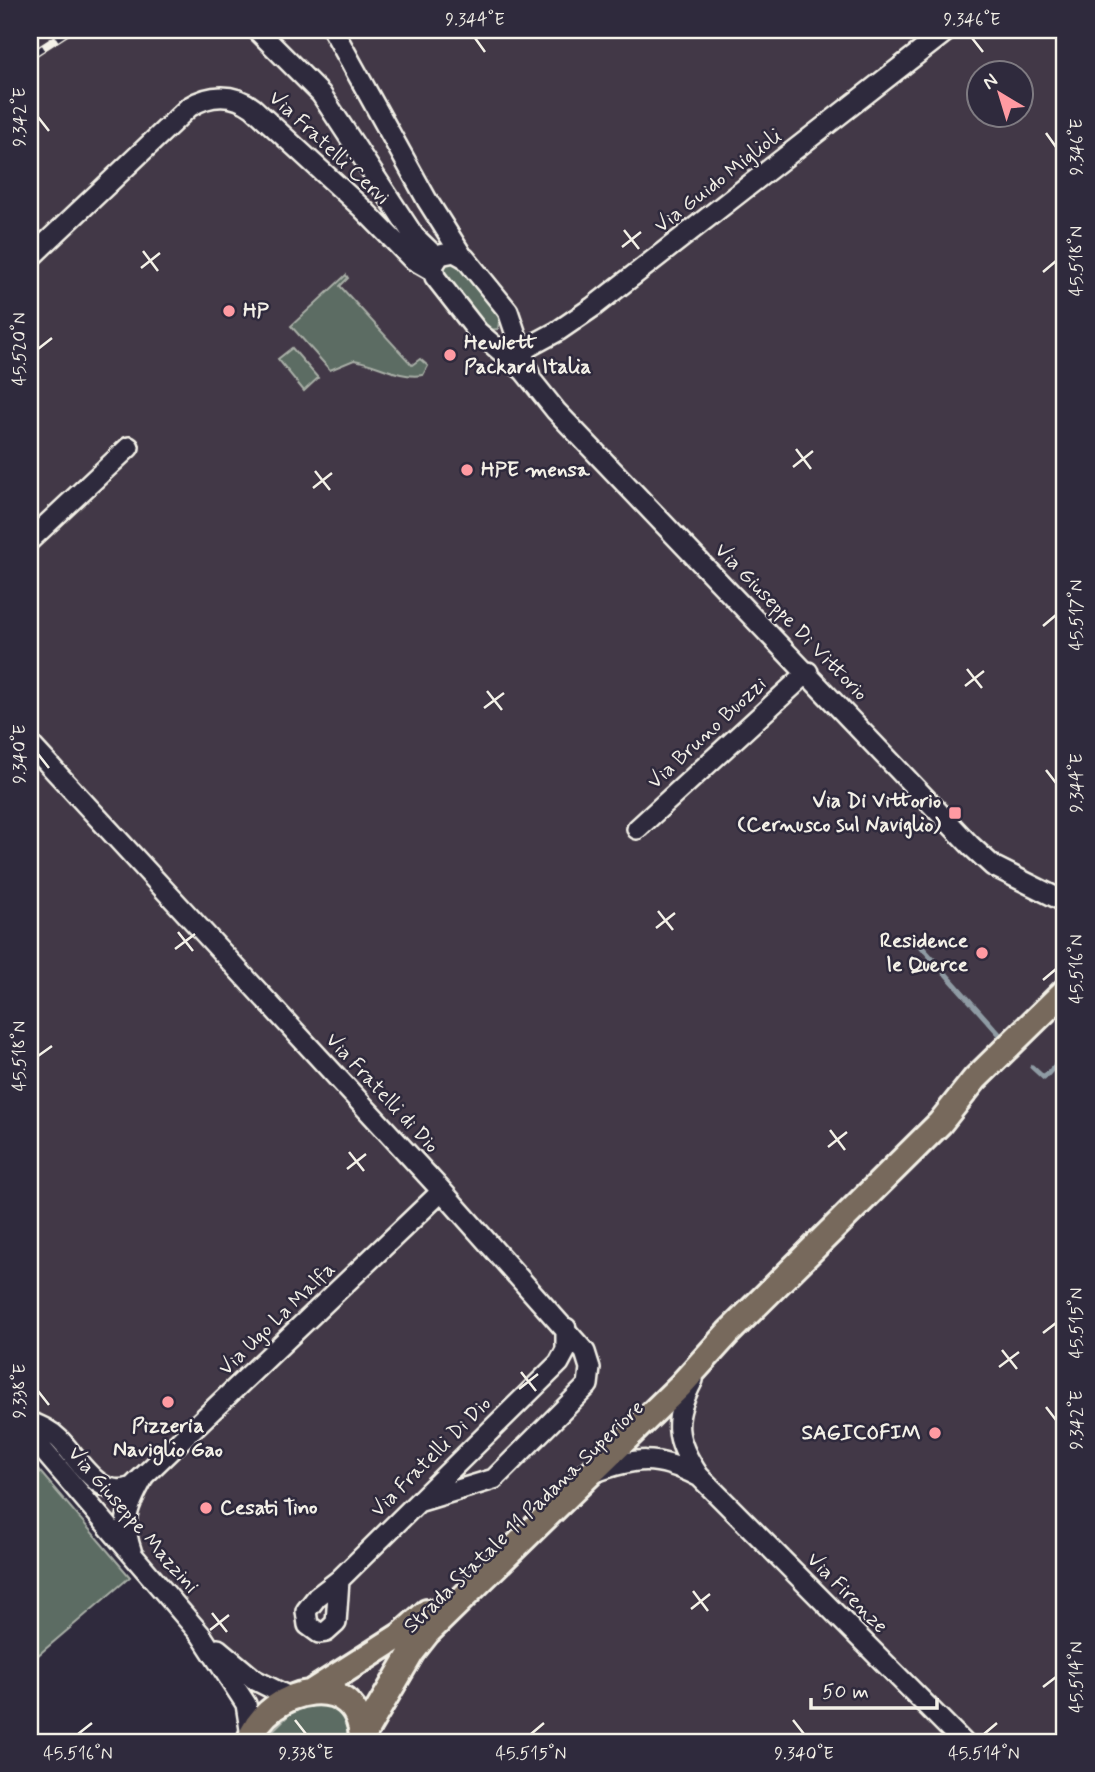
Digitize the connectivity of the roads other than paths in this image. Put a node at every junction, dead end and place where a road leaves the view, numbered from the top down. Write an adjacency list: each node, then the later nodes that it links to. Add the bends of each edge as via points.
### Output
1 (257, 30): 5 (street, via 321,94 414,236)
2 (333, 30): 5 (street, via 426,200)
3 (948, 30): 8 (street, Via Guido Miglioli, via 593,307)
4 (30, 258): 5 (street, Via Fratelli Cervi, via 189,107 220,97 241,100 253,108 412,259)
5 (443, 259): 6 (street, Via Giuseppe Di Vittorio); 7 (street, Via Giuseppe Di Vittorio, via 437,280)
6 (510, 316): 7 (street, via 501,336); 8 (street, Via Giuseppe Di Vittorio)
7 (483, 335): 8 (street, Via Giuseppe Di Vittorio)
8 (515, 354): 11 (street, Via Giuseppe Di Vittorio, via 556,411)
9 (129, 447): 10 (street)
10 (30, 540)
11 (808, 672): 13 (street, Via Bruno Buozzi); 14 (street, Via Giuseppe Di Vittorio, via 971,846 993,866)
12 (32, 751): 20 (street, Via Fratelli di Dio)
13 (637, 829)
14 (1030, 883): 15 (street, Via Giuseppe Di Vittorio); 16 (street, Via Giuseppe Di Vittorio)
15 (1065, 890)
16 (1065, 902)
17 (1065, 991): 19 (main road, Strada Statale 11 Padana Superiore, via 975,1079)
18 (1065, 1011): 19 (main road, Strada Statale 11 Padana Superiore, via 985,1089)
19 (940, 1123): 22 (main road, Strada Statale 11 Padana Superiore)
20 (442, 1191): 21 (street, Via Fratelli di Dio); 29 (street, Via Ugo La Malfa)
21 (566, 1328): 26 (street, Via Fratelli Di Dio, via 566,1350 559,1363); 30 (street, Via Fratelli di Dio, via 587,1357 588,1385)
22 (727, 1333): 23 (main road, Strada Statale 11 Padana Superiore); 35 (main road, Strada Statale 11 Padana Superiore, via 649,1396 411,1628)
23 (702, 1364): 27 (main road, Strada Statale 11 Padana Superiore); 28 (street, Via Firenze, via 681,1403 678,1424 684,1454)
24 (30, 1422): 29 (street, Via Ugo La Malfa, via 57,1437 102,1485 124,1490)
25 (30, 1435): 32 (street, Via Giuseppe Mazzini)
26 (472, 1449): 30 (street, Via Fratelli di Dio, via 478,1473); 31 (street, Via Fratelli Di Dio)
27 (592, 1474): 28 (street, Via Firenze, via 655,1459); 37 (main road, Strada Statale 11 Padana Superiore, via 427,1633)
28 (699, 1476): 38 (street, Via Firenze)
29 (143, 1479): 32 (street, Via Ugo La Malfa, via 126,1512 125,1533)
30 (494, 1479): 31 (street, Via Fratelli di Dio)
31 (418, 1502): 33 (street, Via Fratelli Di Dio)
32 (134, 1557): 34 (street, Via Giuseppe Mazzini)
33 (339, 1580)
34 (201, 1635): 35 (street, Via Giuseppe Mazzini, via 255,1680); 36 (street, Via Giuseppe Mazzini, via 246,1704)
35 (301, 1694): 36 (main road, Strada Statale 11 Padana Superiore, via 258,1725); 37 (main road, Strada Statale 11 Padana Superiore, via 328,1693 349,1705 358,1719)
36 (250, 1739)
37 (362, 1740)
38 (963, 1742)

